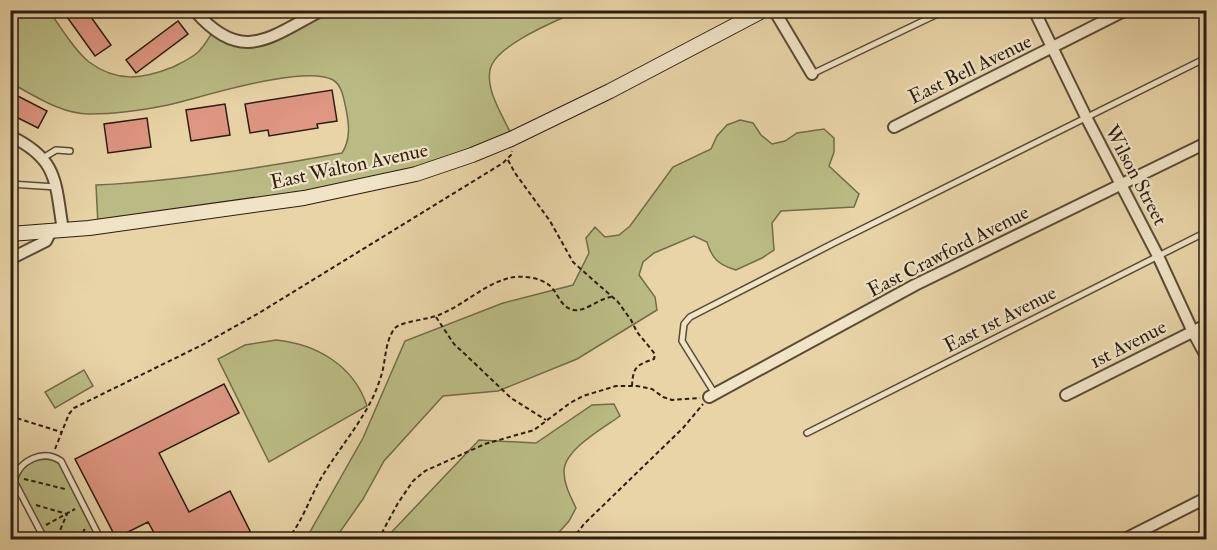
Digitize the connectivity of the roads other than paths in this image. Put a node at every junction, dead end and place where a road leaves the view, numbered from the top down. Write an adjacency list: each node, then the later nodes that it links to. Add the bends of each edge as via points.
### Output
1 (194, 10): 2 (street, via 213,31 246,43 270,38)
2 (322, 10)
3 (764, 10): 20 (main road, East Walton Avenue, via 512,139 444,166 304,198)
4 (774, 10): 10 (street)
5 (946, 10): 10 (lane)
6 (1034, 10): 8 (street, Wilson Street)
7 (1126, 10): 8 (street, East Bell Avenue)
8 (1052, 49): 11 (street, Wilson Street); 12 (street, East Bell Avenue)
9 (1206, 58): 11 (lane)
10 (812, 74)
11 (1086, 117): 18 (street, Wilson Street); 29 (lane, via 690,317 684,324 682,341)
12 (894, 127)
13 (10, 136): 16 (street)
14 (1206, 143): 18 (street, East Crawford Avenue)
15 (70, 151): 16 (lane, via 56,150)
16 (43, 158): 19 (street)
17 (10, 184): 19 (lane)
18 (1122, 185): 23 (street, Wilson Street); 29 (street, East Crawford Avenue, via 915,285)
19 (56, 187): 20 (street)
20 (57, 231): 22 (main road, East Walton Avenue); 24 (street)
21 (1206, 232): 23 (lane, East 1st Avenue)
22 (10, 234)
23 (1158, 256): 26 (street, Wilson Street); 30 (lane, East 1st Avenue)
24 (10, 259)
25 (1206, 325): 26 (street, 1st Avenue)
26 (1193, 332): 27 (street, Wilson Street); 28 (street, 1st Avenue)
27 (1206, 356)
28 (1066, 395)
29 (712, 396)
30 (807, 433)
31 (1206, 498): 36 (street)
32 (45, 540): 33 (lane, via 14,480 22,466 40,456 61,461)
33 (101, 540)
34 (263, 540): 35 (lane)
35 (272, 540)
36 (1123, 540)

